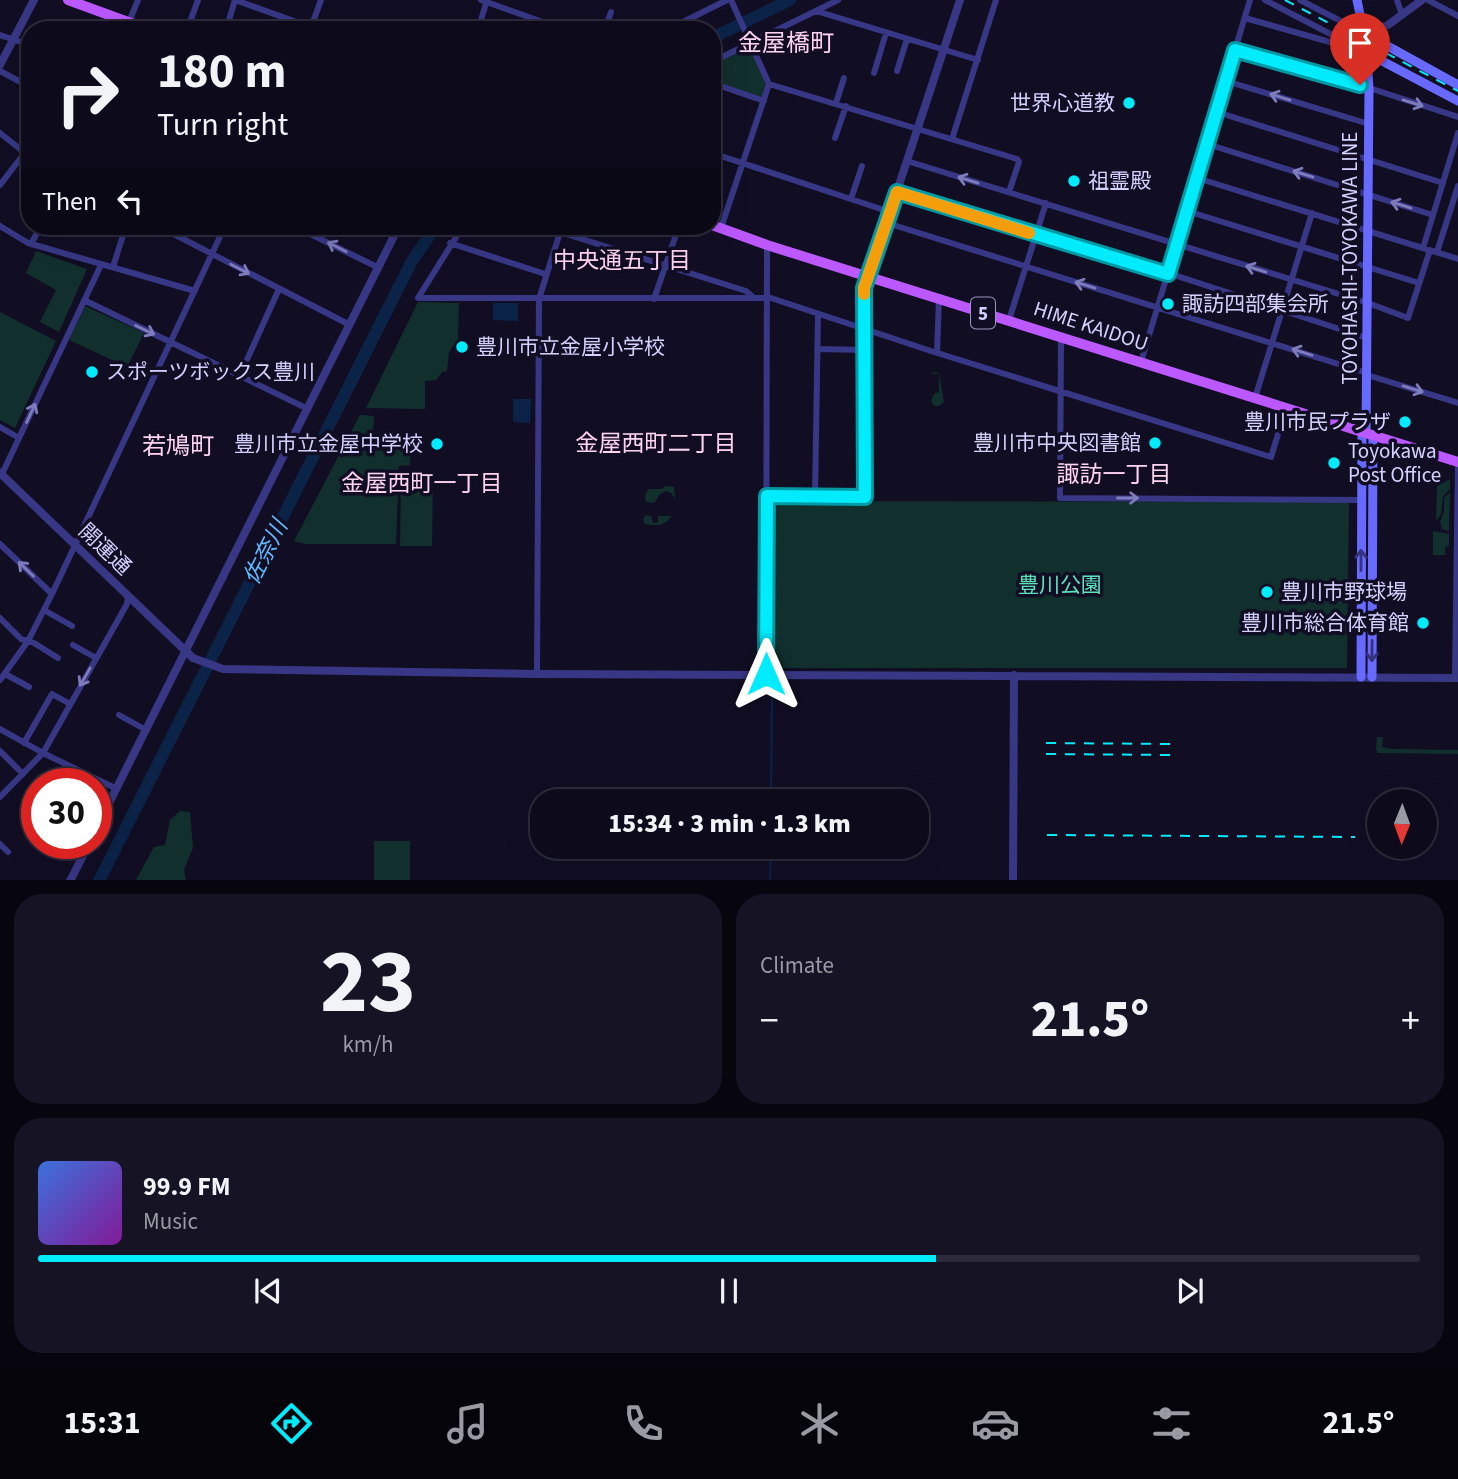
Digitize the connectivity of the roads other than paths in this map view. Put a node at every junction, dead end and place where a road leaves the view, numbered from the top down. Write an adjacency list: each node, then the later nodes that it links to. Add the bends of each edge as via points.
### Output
1 (34, 0): 24 (street)
2 (68, 0): 25 (main road)
3 (138, 0): 25 (street)
4 (198, 0): 26 (street)
5 (235, 0): 27 (street); 28 (street)
6 (321, 0): 29 (street)
7 (729, 0): 33 (street); 38 (street)
8 (838, 0): 19 (street)
9 (960, 0): 43 (street)
10 (996, 0): 47 (street)
11 (1250, 0): 23 (street)
12 (1265, 0): 42 (street)
13 (1300, 0): 36 (street)
14 (1357, 0): 36 (main road, TOYOHASHI-TOYOKAWA LINE)
15 (1396, 0): 21 (street)
16 (1422, 0): 21 (street)
17 (1428, 0): 22 (street)
18 (485, 1): 30 (street); 31 (street)
19 (816, 11): 35 (street); 38 (street)
20 (611, 12): 32 (street)
21 (1402, 15): 36 (street)
22 (1458, 16)
23 (1245, 18): 42 (street); 44 (street)
24 (23, 21)
25 (125, 21)
26 (190, 21)
27 (229, 21)
28 (291, 21)
29 (315, 21)
30 (480, 21)
31 (540, 21)
32 (608, 21)
33 (686, 21)
34 (21, 25): 40 (street)
35 (886, 33): 39 (street); 51 (street)
36 (1364, 33): 45 (main road, TOYOHASHI-TOYOKAWA LINE); 56 (main road)
37 (0, 35): 40 (street)
38 (749, 39): 46 (street); 55 (street)
39 (907, 39): 43 (street); 50 (street)
40 (13, 41): 41 (street); 48 (street)
41 (21, 43)
42 (1351, 44): 45 (street)
43 (944, 49): 47 (street); 66 (street)
44 (1235, 50): 53 (street); 58 (street)
45 (1367, 53): 58 (main road, TOYOHASHI-TOYOKAWA LINE); 60 (main road)
46 (721, 56)
47 (978, 60): 70 (street)
48 (0, 65)
49 (0, 71): 54 (street)
50 (897, 71)
51 (874, 73)
52 (844, 78): 61 (street)
53 (1226, 81): 63 (street); 65 (street, one-way to 53)
54 (21, 82)
55 (769, 84): 59 (street); 61 (street)
56 (1458, 85)
57 (721, 86): 59 (street)
58 (1369, 89): 64 (street, one-way to 64); 65 (main road, TOYOHASHI-TOYOKAWA LINE)
59 (764, 101): 77 (street)
60 (1458, 101)
61 (836, 103): 62 (street)
62 (846, 106): 66 (street); 69 (street)
63 (1217, 112): 71 (street); 74 (street)
64 (1458, 117)
65 (1369, 124): 74 (main road, TOYOHASHI-TOYOKAWA LINE)
66 (918, 129): 70 (street); 75 (street)
67 (0, 133): 72 (street)
68 (1458, 133): 80 (street)
69 (835, 138)
70 (952, 139): 84 (street, via 1017,159)
71 (1207, 144): 79 (street); 85 (street, one-way to 71)
72 (21, 150)
73 (721, 156): 77 (street)
74 (1369, 160): 80 (street); 85 (main road, TOYOHASHI-TOYOKAWA LINE)
75 (907, 161): 83 (street); 84 (street, one-way to 75)
76 (21, 162): 81 (street)
77 (743, 164): 86 (street); 91 (street)
78 (862, 166): 86 (street)
79 (1197, 178): 88 (street); 90 (street)
80 (1443, 182): 82 (street); 92 (street)
81 (0, 185)
82 (1458, 186): 93 (street)
83 (897, 192): 89 (street); 109 (street)
84 (1009, 192): 87 (street)
85 (1368, 194): 92 (street, one-way to 85); 98 (main road, TOYOHASHI-TOYOKAWA LINE)
86 (851, 199): 89 (street)
87 (1046, 203): 109 (street); 112 (street)
88 (1187, 211): 112 (street); 114 (street)
89 (891, 212): 95 (street)
90 (1312, 214): 98 (street); 114 (street)
91 (721, 215)
92 (1433, 215): 115 (street)
93 (1448, 215): 94 (street); 115 (street)
94 (1458, 217)
95 (887, 223): 121 (street); 126 (street)
96 (0, 226): 111 (street)
97 (721, 229): 113 (main road, HIME KAIDOU / 5)
98 (1368, 231): 115 (street); 122 (main road, TOYOHASHI-TOYOKAWA LINE)
99 (36, 235): 111 (street)
100 (123, 235): 120 (street)
101 (175, 235): 116 (street)
102 (221, 235): 116 (street)
103 (312, 235): 123 (street, one-way to 103)
104 (395, 235): 123 (street)
105 (456, 235): 110 (street)
106 (559, 235): 124 (street)
107 (578, 235): 119 (street)
108 (676, 235): 119 (street)
109 (1036, 235): 121 (street); 125 (street)
110 (450, 243): 124 (street); 134 (street, via 418,298)
111 (31, 244): 118 (street)
112 (1177, 244): 125 (street); 127 (street, one-way to 112)
113 (767, 245): 126 (main road, HIME KAIDOU / 5); 133 (street)
114 (1302, 247): 122 (street); 127 (street)
115 (1430, 250): 117 (street); 128 (street)
116 (212, 255): 129 (street, one-way to 129); 130 (street)
117 (1458, 259)
118 (101, 265): 120 (street); 136 (street)
119 (665, 266): 132 (street, via 746,291); 135 (street)
120 (113, 267): 130 (street)
121 (1027, 267): 138 (street, one-way to 121); 141 (street)
122 (1368, 267): 128 (street); 137 (main road, TOYOHASHI-TOYOKAWA LINE)
123 (379, 268): 142 (street)
124 (545, 274): 134 (street)
125 (1168, 274): 138 (street); 139 (street)
126 (869, 276): 131 (main road, HIME KAIDOU / 5); 143 (street, via 864,288)
127 (1292, 280): 137 (street); 139 (street)
128 (1419, 283): 137 (street, via 1408,318)
129 (279, 289): 142 (street); 152 (street)
130 (195, 291): 146 (street)
131 (939, 297): 141 (main road, HIME KAIDOU / 5); 150 (street)
132 (754, 298): 133 (street); 135 (street)
133 (767, 298): 140 (street); 164 (street)
134 (539, 299): 135 (street); 181 (street)
135 (654, 299)
136 (84, 300): 146 (street, one-way to 146); 161 (street, one-way to 136)
137 (1368, 303): 145 (main road, TOYOHASHI-TOYOKAWA LINE)
138 (1158, 307): 147 (street); 151 (street)
139 (1282, 312): 145 (street); 147 (street)
140 (818, 314): 143 (street); 148 (street)
141 (1009, 320): 144 (main road, HIME KAIDOU / 5)
142 (350, 325): 158 (street)
143 (865, 328): 149 (street); 150 (street)
144 (1061, 337): 151 (main road, HIME KAIDOU / 5); 154 (street)
145 (1367, 338): 153 (main road, TOYOHASHI-TOYOKAWA LINE)
146 (171, 342): 152 (street); 168 (street)
147 (1273, 343): 153 (street, one-way to 147); 155 (street)
148 (817, 349): 149 (street); 165 (street)
149 (866, 350): 165 (street, via 865,497)
150 (937, 353): 154 (street)
151 (1141, 362): 155 (main road, HIME KAIDOU / 5)
152 (240, 374): 158 (street)
153 (1367, 374): 156 (street, one-way to 156); 160 (main road, TOYOHASHI-TOYOKAWA LINE)
154 (1060, 391): 157 (street, via 1271,457); 166 (street, one-way to 166, via 1059,498)
155 (1255, 398): 157 (main road, HIME KAIDOU / 5)
156 (1458, 404)
157 (1286, 408): 160 (main road, HIME KAIDOU / 5)
158 (308, 409): 177 (street)
159 (0, 427): 161 (street)
160 (1367, 433): 162 (main road, HIME KAIDOU / 5); 166 (main road); 185 (main road, one-way to 185)
161 (19, 438): 163 (street)
162 (1458, 462): 169 (street)
163 (1, 473): 168 (street, 開運通)
164 (767, 496): 165 (street); 182 (street)
165 (815, 497)
166 (1362, 500): 184 (main road, one-way to 166)
167 (0, 544): 170 (street, one-way to 167)
168 (75, 544): 170 (street); 171 (street, 開運通)
169 (1457, 572): 186 (street)
170 (52, 594): 172 (street)
171 (128, 596): 177 (street, 開運通); 179 (street)
172 (44, 610): 174 (street); 175 (street)
173 (0, 618): 175 (street)
174 (72, 626)
175 (28, 642): 178 (street); 180 (street)
176 (73, 645): 179 (street)
177 (185, 650): 181 (street, 開運通, via 196,660 223,669); 192 (street)
178 (58, 658)
179 (96, 658): 189 (street, one-way to 189)
180 (5, 674): 187 (street); 188 (street)
181 (537, 674): 182 (street)
182 (766, 674): 183 (street)
183 (1014, 675): 184 (street); 206 (street)
184 (1361, 677): 185 (street)
185 (1372, 677): 186 (street)
186 (1457, 678)
187 (0, 680)
188 (29, 687)
189 (70, 704): 193 (street, via 51,694); 195 (street)
190 (119, 715): 192 (street)
191 (0, 729): 193 (street)
192 (146, 730): 199 (street)
193 (24, 743): 195 (street)
194 (0, 751): 197 (street)
195 (43, 753): 196 (street); 199 (street)
196 (29, 768)
197 (21, 772)
198 (21, 776): 200 (street)
199 (117, 789): 201 (street)
200 (0, 797)
201 (112, 799)
202 (0, 844): 203 (street)
203 (8, 852)
204 (81, 859): 205 (street)
205 (70, 880)
206 (1013, 880)

